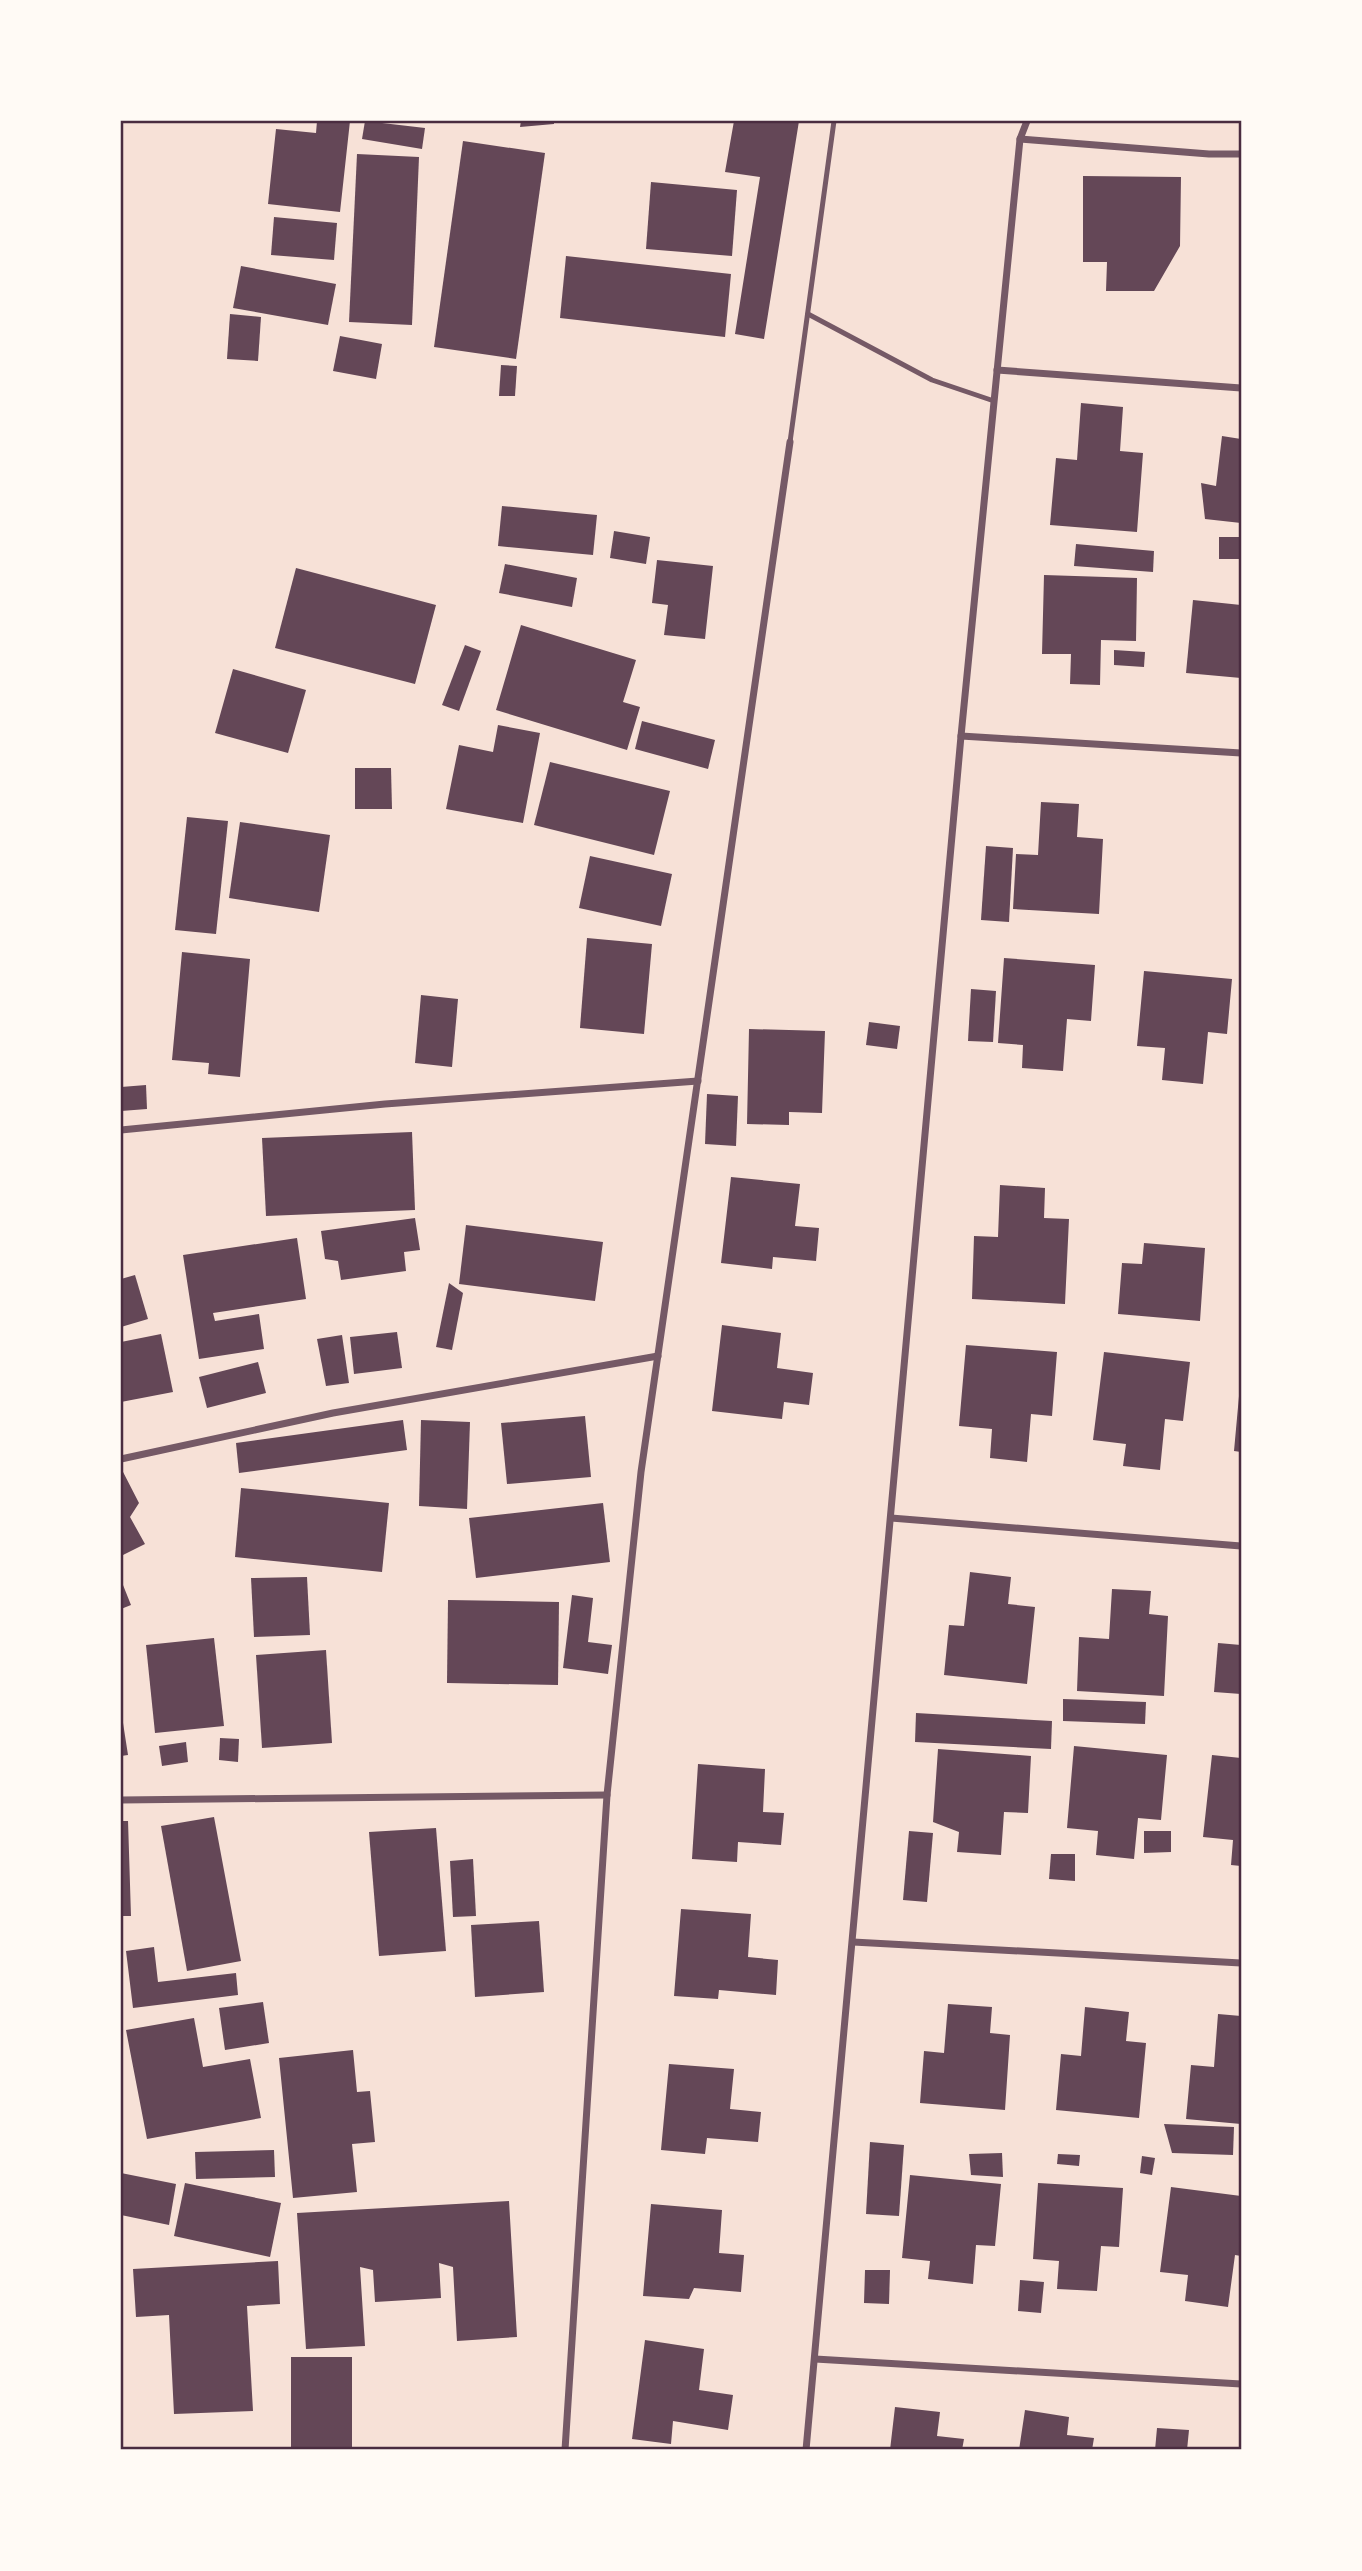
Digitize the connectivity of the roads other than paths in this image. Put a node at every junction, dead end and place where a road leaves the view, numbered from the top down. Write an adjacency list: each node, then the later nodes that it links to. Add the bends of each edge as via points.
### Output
1 (834, 121): 5 (lane)
2 (1027, 121): 3 (street)
3 (1020, 139): 4 (street); 6 (street)
4 (1241, 154)
5 (808, 314): 8 (lane, via 932,380); 9 (lane)
6 (997, 370): 7 (street); 8 (street)
7 (1241, 388)
8 (994, 401): 10 (street)
9 (790, 442): 12 (street)
10 (961, 736): 11 (street); 16 (street)
11 (1241, 753)
12 (698, 1081): 13 (street, via 385,1104); 14 (street)
13 (121, 1130)
14 (658, 1356): 15 (street, via 333,1413); 18 (street, via 641,1472)
15 (121, 1459)
16 (891, 1518): 17 (street); 20 (street)
17 (1241, 1546)
18 (607, 1795): 19 (street); 24 (street)
19 (121, 1800)
20 (853, 1942): 21 (street); 22 (street)
21 (1241, 1963)
22 (815, 2359): 23 (street); 25 (street)
23 (1241, 2384)
24 (565, 2450)
25 (806, 2450)

